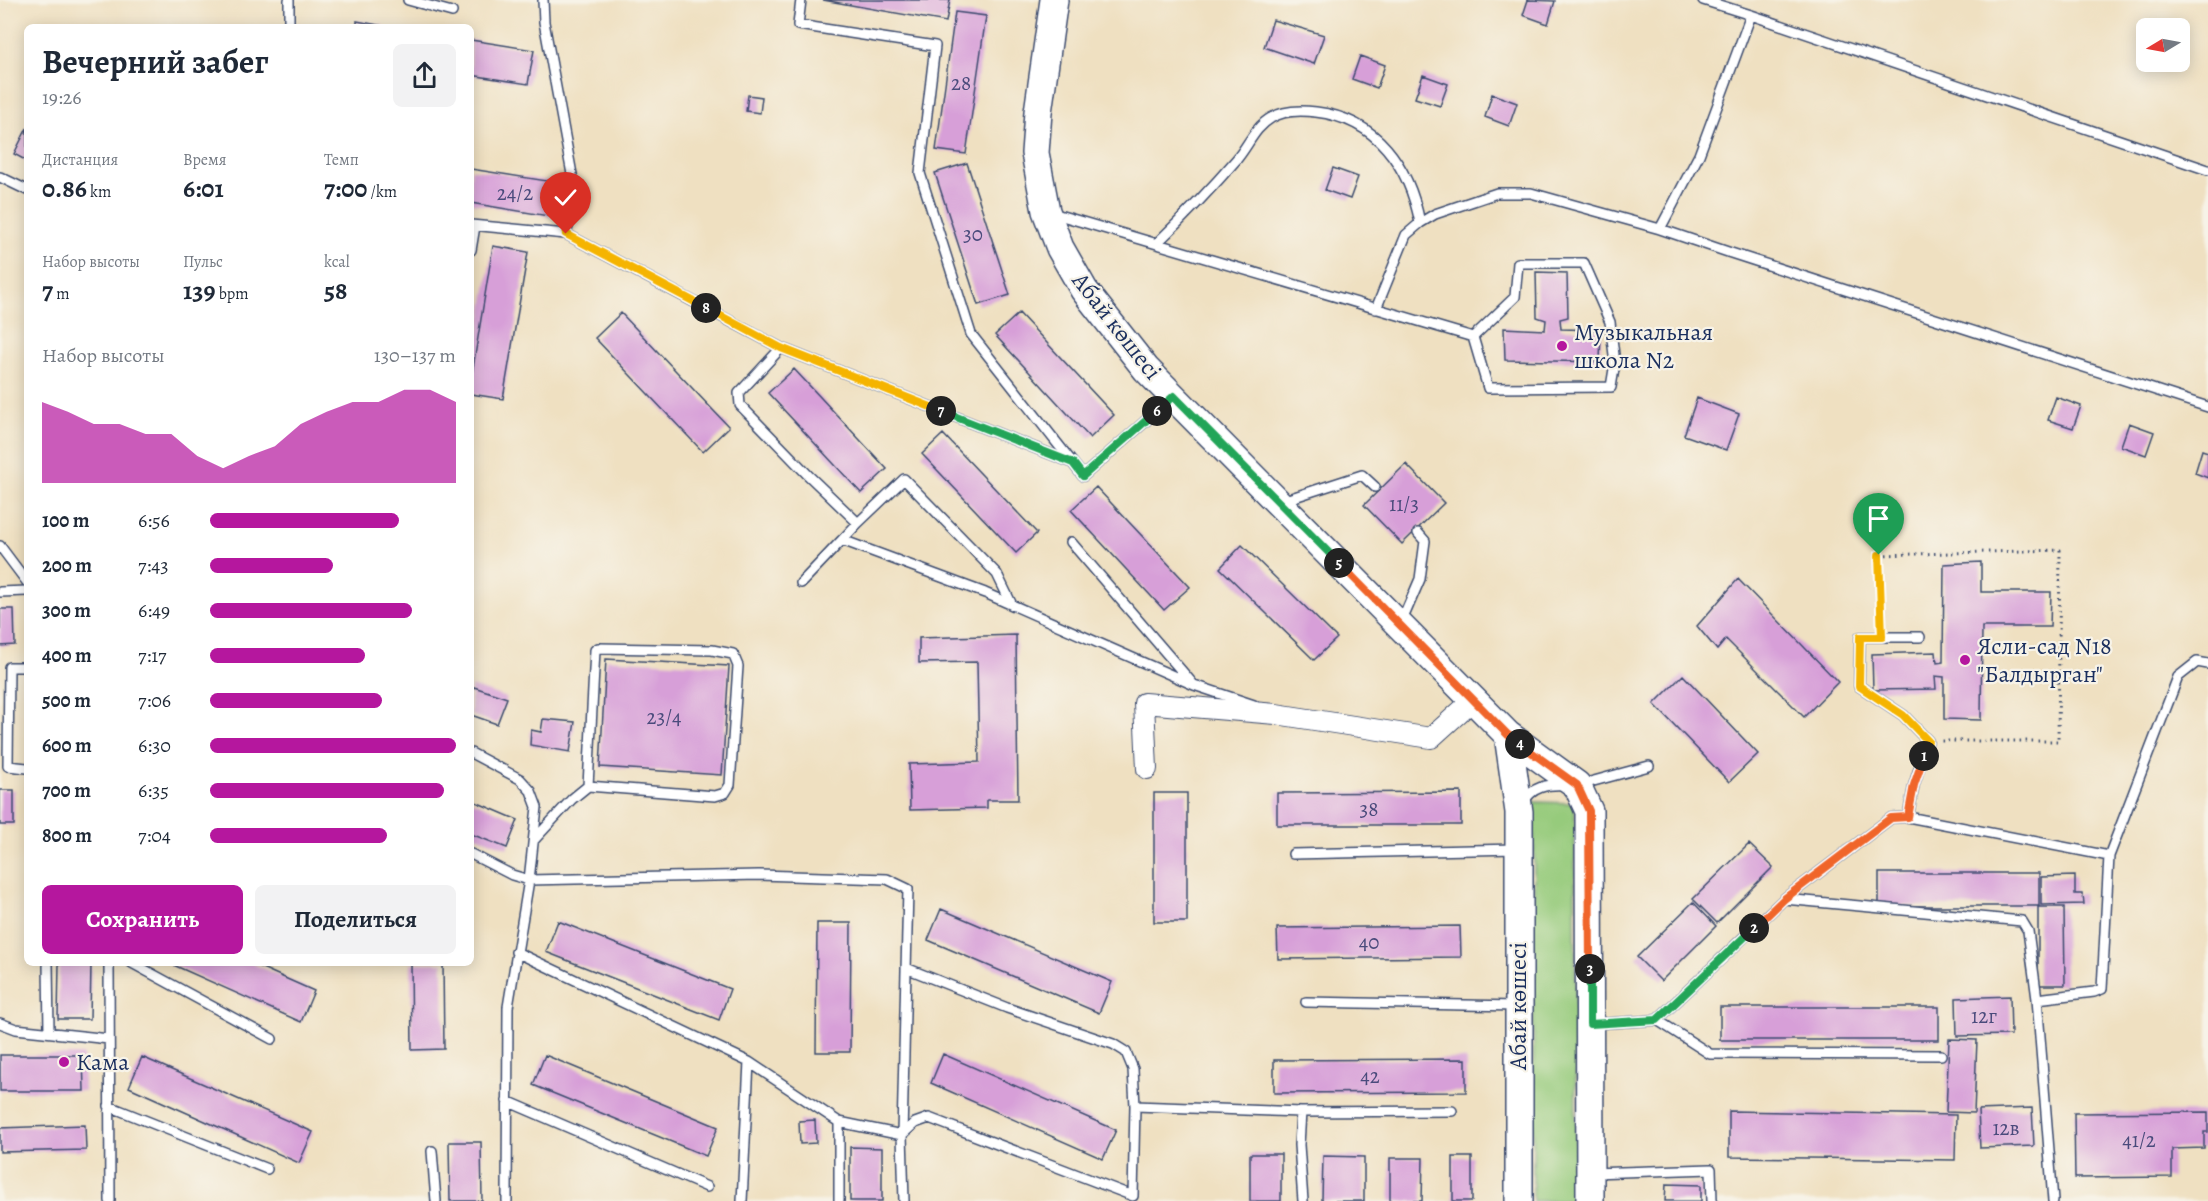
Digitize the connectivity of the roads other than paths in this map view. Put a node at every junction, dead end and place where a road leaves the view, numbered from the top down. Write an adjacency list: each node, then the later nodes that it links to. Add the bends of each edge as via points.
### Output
1 (289, 0): 9 (lane)
2 (408, 0): 7 (lane)
3 (543, 0): 17 (lane, via 576,196)
4 (801, 0): 24 (lane, via 798,25 935,46 920,173 970,334)
5 (1054, 0): 13 (street, Абай көшесі, via 1035,153)
6 (1703, 0): 8 (lane)
7 (452, 12)
8 (1751, 15): 10 (lane); 16 (lane, via 1699,155)
9 (290, 24)
10 (2208, 170)
11 (0, 177): 12 (lane)
12 (24, 189)
13 (1046, 211): 18 (lane); 22 (street, Абай көшесі, via 1060,248 1084,290 1146,369)
14 (1420, 223): 16 (lane, via 1434,214 1490,195 1513,192 1531,193); 18 (lane, via 1406,177 1375,136 1332,114 1302,110 1271,118 1256,130 1202,201); 19 (lane, via 1406,236)
15 (474, 225): 17 (lane)
16 (1660, 229): 23 (lane)
17 (566, 234): 21 (lane)
18 (1157, 243): 19 (lane)
19 (1376, 309): 20 (lane)
20 (1473, 337): 20 (lane, via 1515,297 1518,262 1584,264 1610,322 1616,363 1611,387 1488,388)
21 (781, 348): 24 (lane); 27 (lane, via 739,393 741,405)
22 (1174, 396): 24 (lane, via 1083,476); 26 (street, Абай көшесі)
23 (2208, 407)
24 (1073, 463)
25 (1375, 487): 26 (lane, via 1362,475)
26 (1279, 502): 37 (street, Абай көшесі)
27 (858, 524): 29 (lane); 36 (lane, via 904,479 997,574)
28 (1418, 533): 37 (lane, via 1425,541 1420,579)
29 (842, 540): 33 (lane); 36 (lane)
30 (1071, 542): 41 (lane)
31 (0, 546): 32 (lane)
32 (24, 578)
33 (801, 583)
34 (24, 591): 35 (lane)
35 (0, 592)
36 (1012, 605): 41 (lane)
37 (1400, 625): 42 (street, Абай көшесі)
38 (1920, 637): 52 (lane, via 1860,637 1859,686 1903,715 1928,741)
39 (2208, 664): 57 (lane, via 2197,663 2178,677)
40 (24, 667): 47 (lane, via 9,667 8,766)
41 (1194, 685): 43 (lane)
42 (1473, 700): 43 (street, via 1431,738); 44 (street, Абай көшесі)
43 (1276, 714): 48 (street, via 1144,703)
44 (1508, 735): 49 (street, Абай көшесі); 51 (street, Абай көшесі)
45 (474, 755): 53 (lane, via 520,779 531,792 537,807)
46 (1649, 766): 49 (lane)
47 (24, 768)
48 (1147, 770)
49 (1577, 785): 51 (lane, via 1546,784 1528,795); 70 (street, via 1589,811)
50 (588, 786): 50 (lane, via 715,796 725,793 730,785 738,666 733,654 712,650 598,648); 53 (lane)
51 (1519, 812): 54 (street, Абай көшесі)
52 (1908, 817): 57 (lane); 59 (lane, via 1891,818)
53 (534, 840): 58 (lane)
54 (1517, 849): 55 (lane); 67 (street, Абай көшесі)
55 (1293, 854)
56 (474, 856): 58 (lane)
57 (2109, 856): 65 (lane, via 2102,989)
58 (529, 880): 60 (lane); 64 (lane, via 759,875 887,879 908,889)
59 (1784, 899): 65 (lane, via 2022,921 2028,931); 68 (lane)
60 (516, 952): 75 (lane); 76 (lane, via 508,1007)
61 (48, 966): 71 (lane)
62 (109, 966): 72 (lane)
63 (138, 966): 73 (lane)
64 (906, 968): 78 (lane, via 1113,1044 1126,1052 1133,1069); 82 (lane)
65 (2037, 999): 98 (lane)
66 (1306, 1002): 67 (lane)
67 (1519, 1006): 95 (street, Абай көшесі)
68 (1657, 1020): 70 (lane); 74 (lane, via 1710,1054)
69 (0, 1023): 71 (lane, via 16,1029)
70 (1590, 1024): 85 (street)
71 (49, 1032): 72 (lane)
72 (109, 1039): 77 (lane)
73 (272, 1039)
74 (1941, 1055)
75 (749, 1062): 81 (lane); 91 (lane)
76 (507, 1101): 86 (lane); 90 (lane)
77 (110, 1106): 84 (lane); 88 (lane)
78 (1135, 1107): 80 (lane); 87 (lane)
79 (1452, 1111): 80 (lane)
80 (1301, 1113): 94 (lane)
81 (839, 1122): 82 (lane); 92 (lane)
82 (902, 1135): 87 (lane, via 915,1123 929,1118); 93 (lane)
83 (432, 1151): 89 (lane)
84 (267, 1169)
85 (1590, 1173): 96 (street); 97 (lane, via 1711,1169)
86 (707, 1186)
87 (1132, 1198)
88 (110, 1201)
89 (436, 1201)
90 (507, 1201)
91 (742, 1201)
92 (839, 1201)
93 (904, 1201)
94 (1303, 1201)
95 (1519, 1201)
96 (1590, 1201)
97 (1712, 1201)
98 (2053, 1201)

